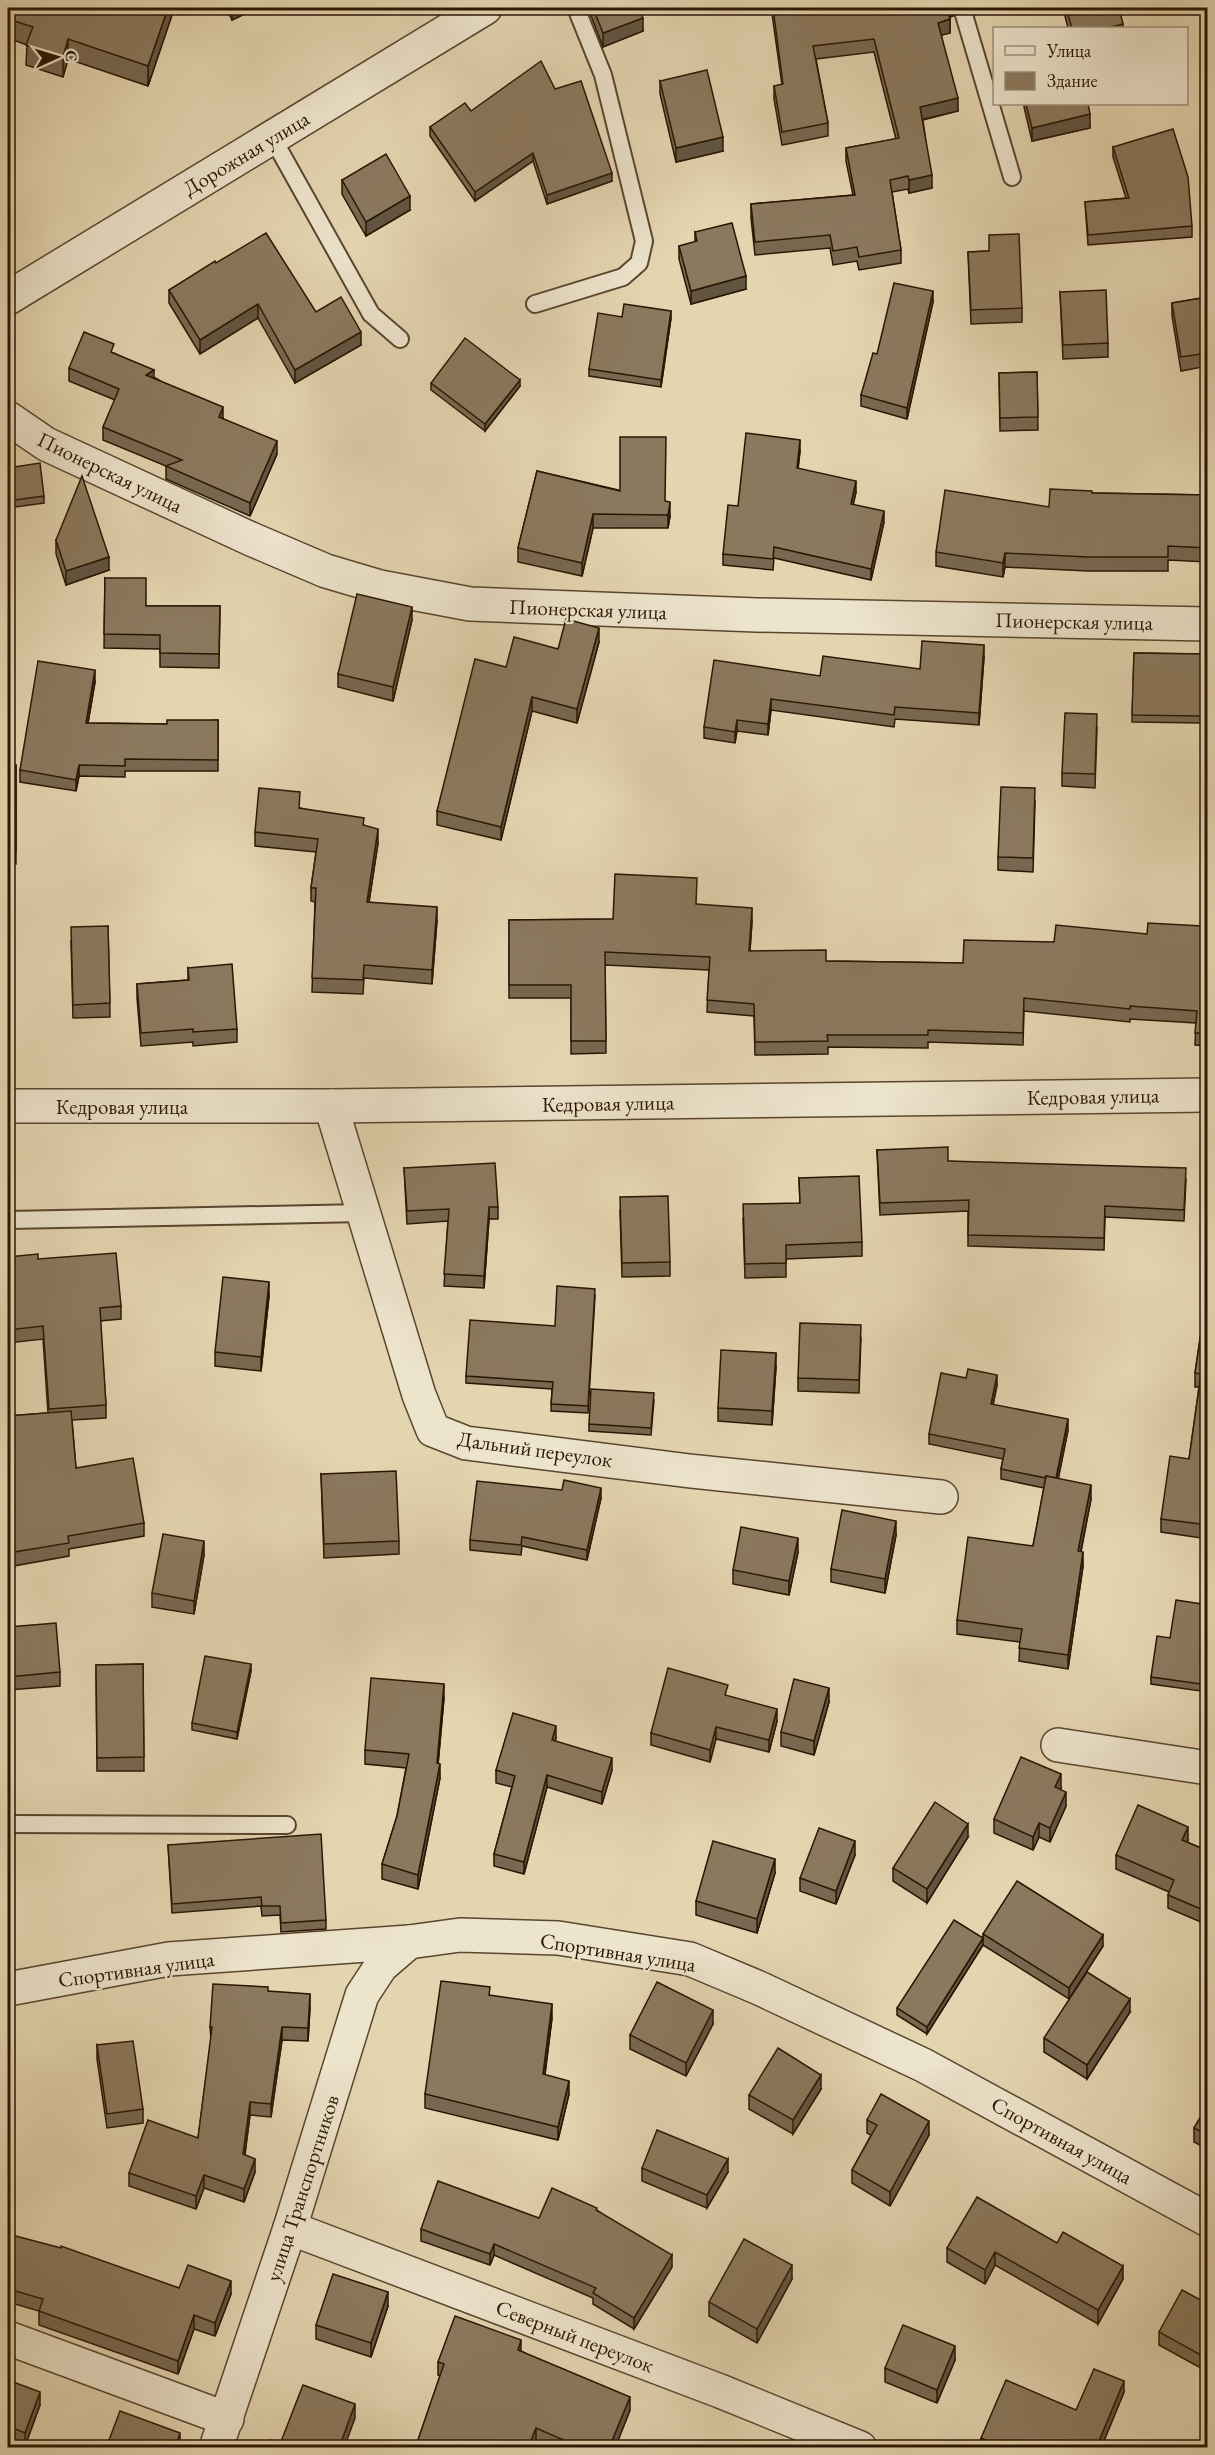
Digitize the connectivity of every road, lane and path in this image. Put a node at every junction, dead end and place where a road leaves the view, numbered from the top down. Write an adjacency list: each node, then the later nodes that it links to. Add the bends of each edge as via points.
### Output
1 (484, 8): 4 (street, Дорожная улица)
2 (576, 8): 7 (lane, via 603,75 644,240 639,263 623,277)
3 (962, 8): 5 (lane)
4 (272, 137): 6 (street, Дорожная улица); 8 (lane, via 371,314)
5 (1012, 177)
6 (8, 298)
7 (535, 304)
8 (400, 339)
9 (8, 418): 10 (street, Пионерская улица, via 46,444 326,571 380,587 470,604 757,615)
10 (1208, 624)
11 (1208, 1095): 13 (street, Кедровая улица)
12 (8, 1106): 13 (street, Кедровая улица)
13 (331, 1106): 14 (street, Дальний переулок)
14 (364, 1213): 15 (lane); 16 (street, Дальний переулок, via 433,1430 466,1443)
15 (8, 1220)
16 (941, 1497)
17 (1058, 1744): 18 (street)
18 (1208, 1768)
19 (8, 1824): 20 (lane)
20 (287, 1825)
21 (409, 1942): 22 (street, Спортивная улица, via 169,1959); 23 (street, Спортивная улица, via 459,1935 558,1938 690,1959 923,2065); 24 (street, улица Транспортников, via 381,1966 362,1995)
22 (8, 1989)
23 (1208, 2220)
24 (290, 2228): 26 (street, улица Транспортников); 27 (street, Северный переулок)
25 (8, 2338): 26 (street)
26 (221, 2433)
27 (860, 2448)

